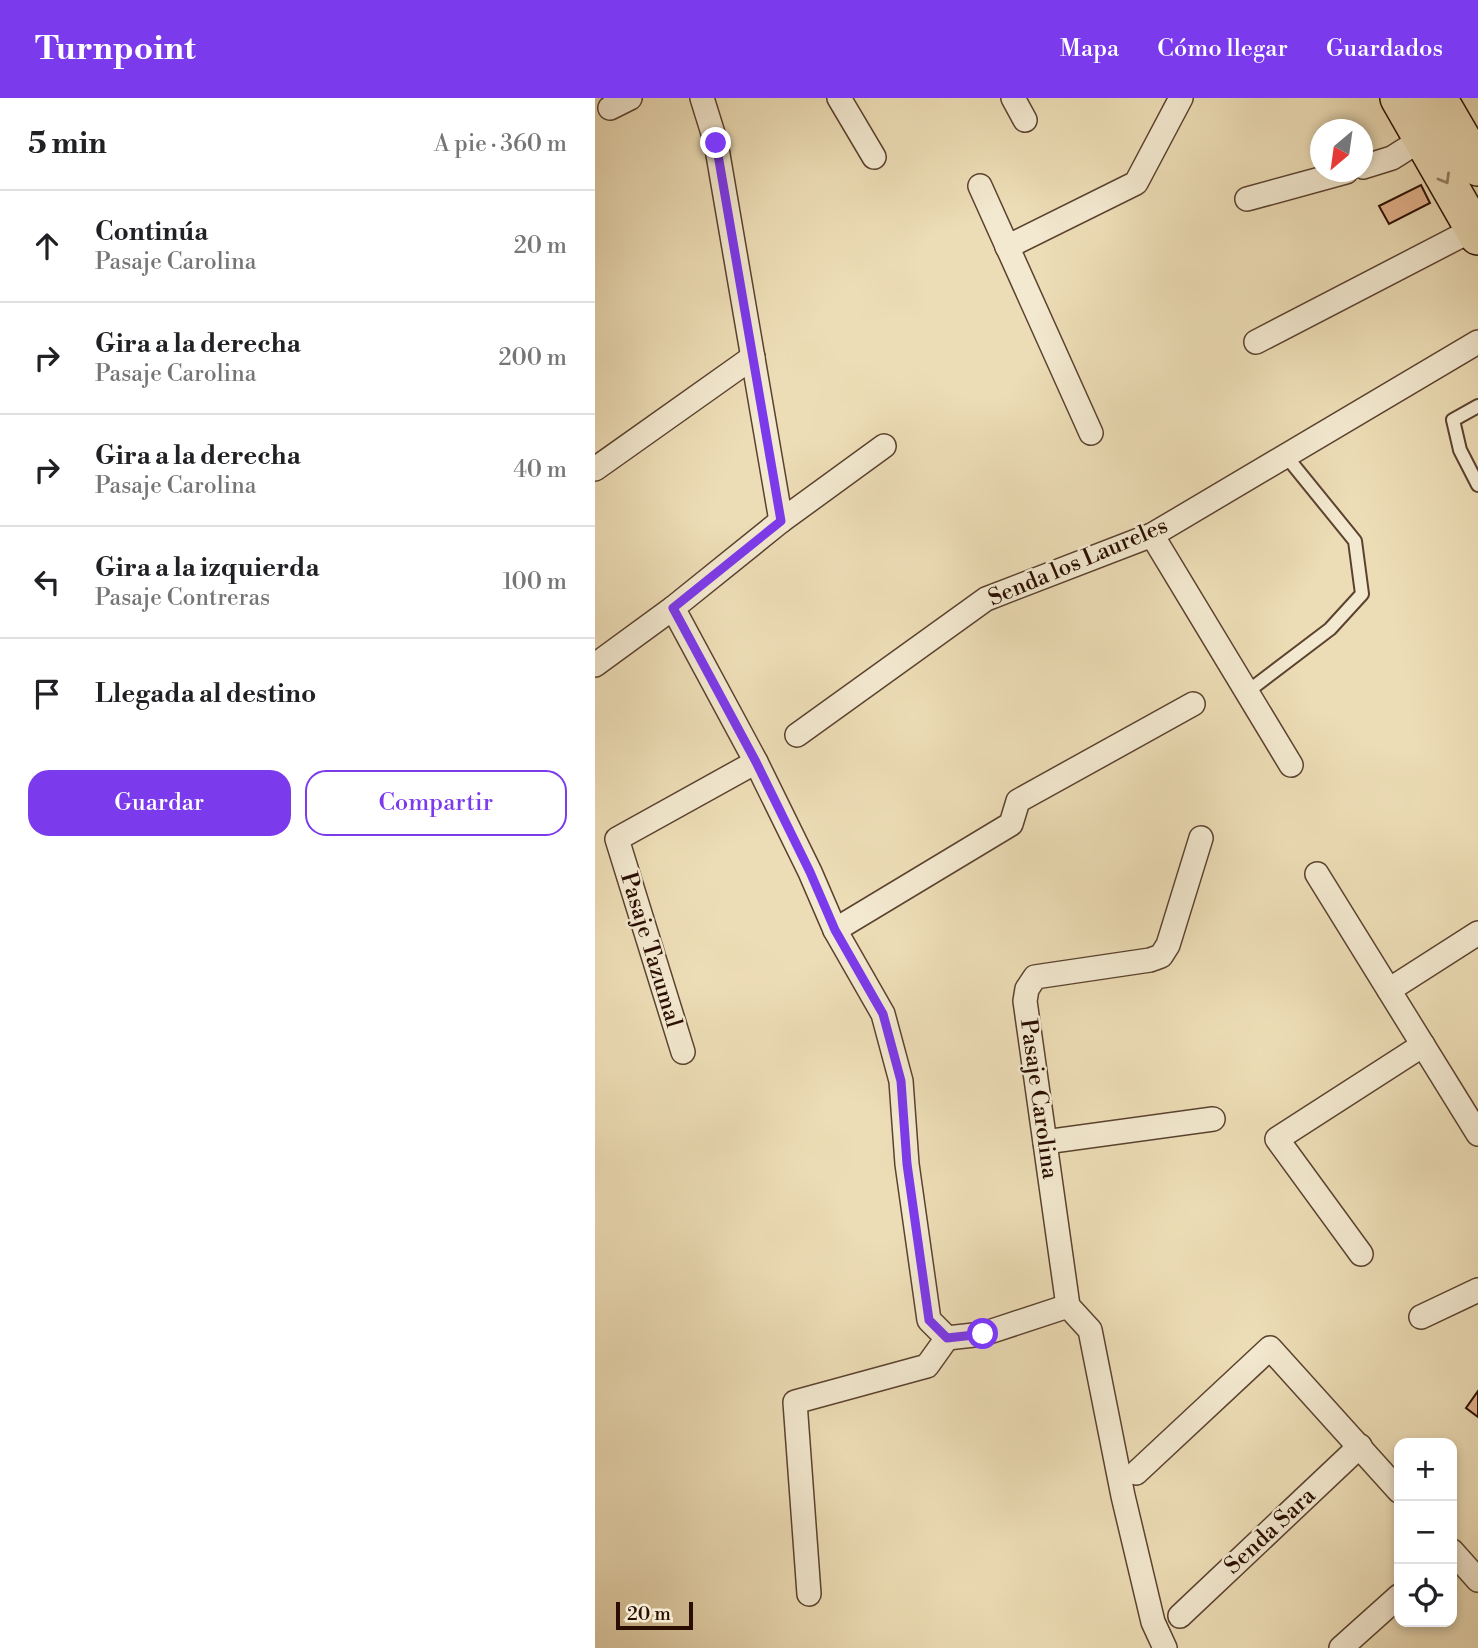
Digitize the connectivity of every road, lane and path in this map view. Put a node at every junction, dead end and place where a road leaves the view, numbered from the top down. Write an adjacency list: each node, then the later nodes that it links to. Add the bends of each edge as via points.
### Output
1 (702, 98): 19 (street, via 716,143)
2 (839, 98): 9 (street)
3 (1013, 98): 7 (street)
4 (1181, 98): 16 (street, via 1136,183)
5 (1399, 98): 8 (main road)
6 (1448, 101): 11 (main road)
7 (1025, 120)
8 (1422, 139): 10 (street); 15 (main road, one-way to 15)
9 (874, 157)
10 (1373, 164)
11 (1478, 167)
12 (1311, 182): 14 (street)
13 (979, 186): 16 (street)
14 (1247, 200)
15 (1476, 233): 17 (street)
16 (1007, 247): 21 (street)
17 (1256, 342)
18 (1478, 342): 23 (street, Senda los Laureles)
19 (753, 357): 24 (street); 26 (street)
20 (1478, 406): 25 (lane, via 1453,421 1460,450)
21 (1091, 433)
22 (884, 446): 26 (street)
23 (1286, 456): 27 (street, Senda los Laureles); 30 (lane, via 1355,541 1362,594 1330,629)
24 (595, 469)
25 (1478, 485)
26 (781, 521): 28 (street)
27 (1152, 535): 30 (street); 32 (street, Senda los Laureles, via 986,599)
28 (673, 608): 29 (street); 33 (street)
29 (595, 665)
30 (1247, 692): 34 (street)
31 (1193, 704): 37 (street, via 1018,801 1011,824)
32 (797, 735)
33 (756, 762): 37 (street); 41 (street, Pasaje Tazumal, via 617,839)
34 (1291, 765)
35 (1201, 838): 44 (street, Pasaje Carolina, via 1161,956 1035,977 1027,989)
36 (1317, 874): 39 (street)
37 (835, 930): 49 (street, via 883,1014 901,1081 907,1164 929,1320)
38 (1478, 933): 39 (street)
39 (1389, 990): 40 (street)
40 (1423, 1045): 43 (street); 45 (street, via 1277,1139)
41 (683, 1052)
42 (1213, 1119): 44 (street)
43 (1478, 1134)
44 (1045, 1142): 47 (street, Pasaje Carolina)
45 (1361, 1254)
46 (1478, 1290): 48 (street)
47 (1068, 1306): 49 (street, via 983,1334); 58 (street, via 1090,1331 1126,1508 1153,1622)
48 (1421, 1317)
49 (947, 1338): 55 (street, via 927,1366 795,1402)
50 (1360, 1446): 51 (street, via 1271,1348); 52 (street); 57 (street, Senda Sara)
51 (1136, 1472)
52 (1394, 1485)
53 (1457, 1556): 54 (street)
54 (1478, 1580)
55 (809, 1594)
56 (1394, 1601): 59 (street)
57 (1180, 1616)
58 (1165, 1648)
59 (1341, 1648)

